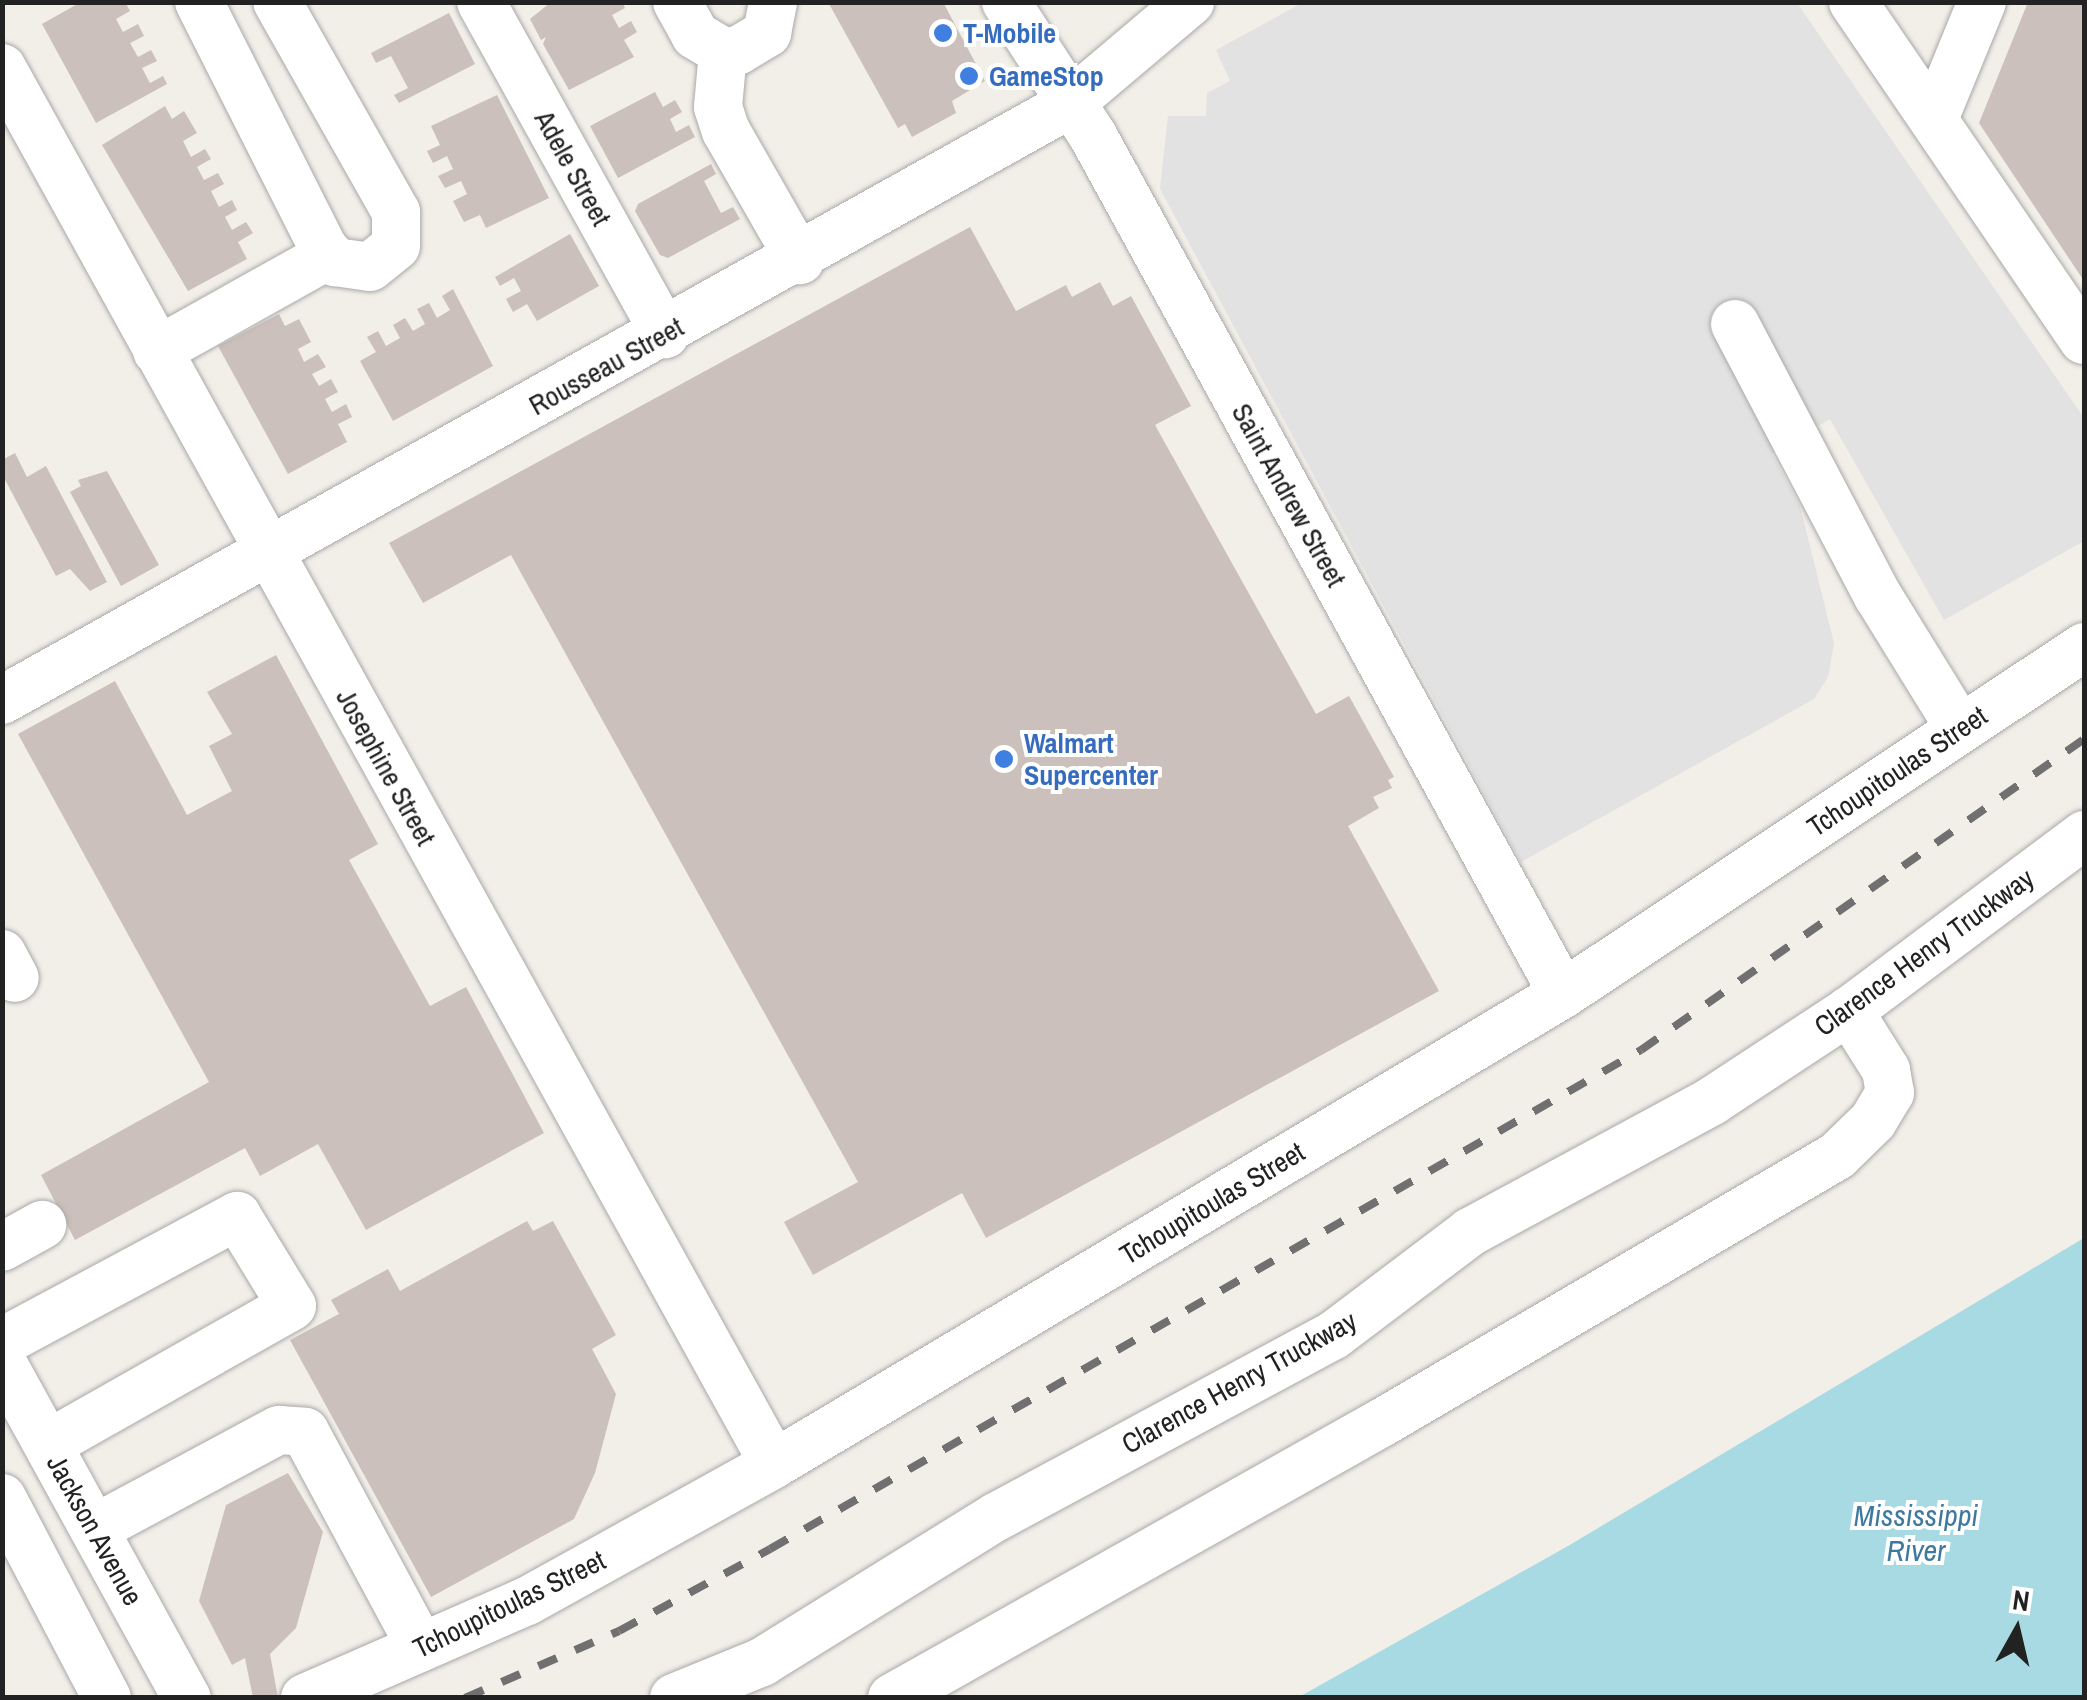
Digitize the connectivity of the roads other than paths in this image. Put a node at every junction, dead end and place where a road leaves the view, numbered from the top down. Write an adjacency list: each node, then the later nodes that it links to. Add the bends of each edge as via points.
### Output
1 (199, 2): 14 (street)
2 (277, 2): 14 (street, via 396,212 396,246 386,259 352,268)
3 (481, 2): 17 (street, Adele Street)
4 (677, 2): 10 (street, via 695,36)
5 (772, 2): 10 (street, via 768,33)
6 (1006, 2): 12 (street, Saint Andrew Street)
7 (1190, 2): 12 (street, Rousseau Street)
8 (1854, 2): 13 (street)
9 (1982, 2): 13 (street)
10 (723, 52): 15 (street, via 718,107 726,131)
11 (2, 68): 19 (street, Josephine Street)
12 (1068, 105): 15 (street, Rousseau Street); 25 (street, Saint Andrew Street, via 1092,136)
13 (1934, 118): 18 (street)
14 (329, 254): 19 (street)
15 (800, 260): 17 (street, Rousseau Street)
16 (1735, 324): 23 (street, via 1878,596)
17 (664, 334): 20 (street, Rousseau Street)
18 (2084, 340)
19 (156, 351): 20 (street, Josephine Street)
20 (266, 552): 22 (street, Rousseau Street); 30 (street, Josephine Street)
21 (2084, 647): 23 (street, Tchoupitoulas Street)
22 (2, 700)
23 (1960, 728): 25 (street, Tchoupitoulas Street)
24 (2084, 835): 26 (street, Clarence Henry Truckway)
25 (1563, 994): 30 (street, Tchoupitoulas Street)
26 (1849, 1010): 37 (street, Clarence Henry Truckway, via 1712,1101 1470,1232 1334,1335 996,1517 762,1662); 38 (street, via 1886,1070 1890,1093 1873,1121 1837,1156)
27 (2, 1342): 29 (street, via 237,1216 292,1306)
28 (2, 1362): 29 (street, Jackson Avenue)
29 (48, 1444): 32 (street, Jackson Avenue)
30 (774, 1464): 33 (street, Tchoupitoulas Street, via 527,1602)
31 (2, 1498): 34 (street)
32 (94, 1529): 33 (street, via 278,1430 304,1432); 35 (street, Jackson Avenue)
33 (420, 1647): 36 (street, Tchoupitoulas Street)
34 (107, 1698)
35 (187, 1698)
36 (305, 1698)
37 (674, 1698)
38 (892, 1698)

